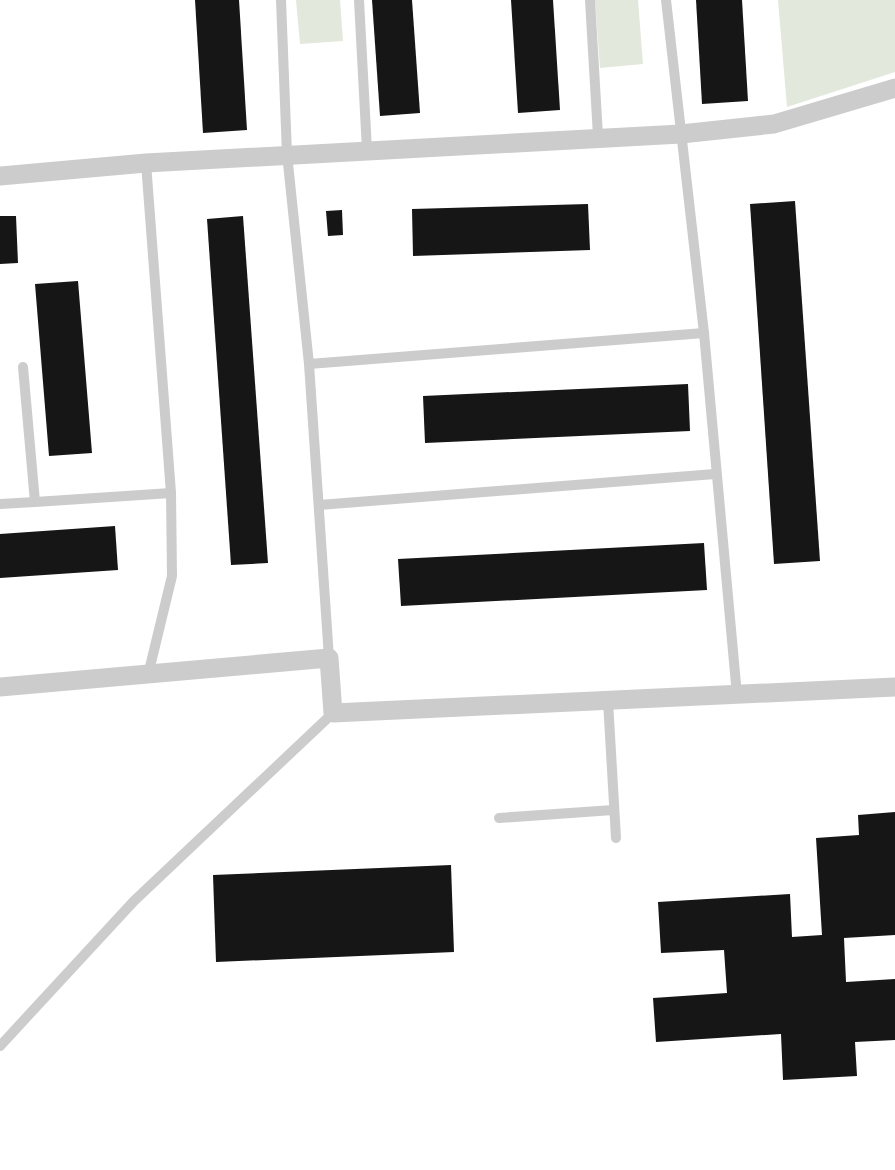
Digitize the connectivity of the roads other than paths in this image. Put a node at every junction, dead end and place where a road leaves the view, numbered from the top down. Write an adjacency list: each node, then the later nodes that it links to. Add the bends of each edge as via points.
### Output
1 (281, 0): 9 (lane)
2 (359, 0): 8 (lane)
3 (590, 0): 7 (lane)
4 (666, 0): 6 (lane)
5 (895, 88): 6 (street, via 774,124)
6 (681, 134): 7 (street); 12 (lane)
7 (598, 136): 8 (street)
8 (367, 150): 9 (street)
9 (287, 154): 10 (street); 13 (lane)
10 (146, 163): 11 (street); 16 (lane)
11 (0, 176)
12 (704, 333): 13 (lane); 15 (lane)
13 (309, 364): 19 (lane)
14 (23, 367): 17 (lane)
15 (715, 474): 19 (lane); 24 (lane)
16 (171, 493): 17 (lane); 21 (lane, via 172,576)
17 (35, 502): 18 (lane)
18 (0, 504)
19 (320, 505): 20 (lane)
20 (329, 659): 21 (street); 26 (street)
21 (148, 676): 22 (street)
22 (0, 687)
23 (895, 687): 24 (street)
24 (737, 695): 25 (street)
25 (608, 701): 26 (street); 27 (lane)
26 (333, 713): 30 (lane, via 134,901)
27 (613, 810): 28 (lane); 29 (lane)
28 (499, 818)
29 (616, 838)
30 (0, 1046)

